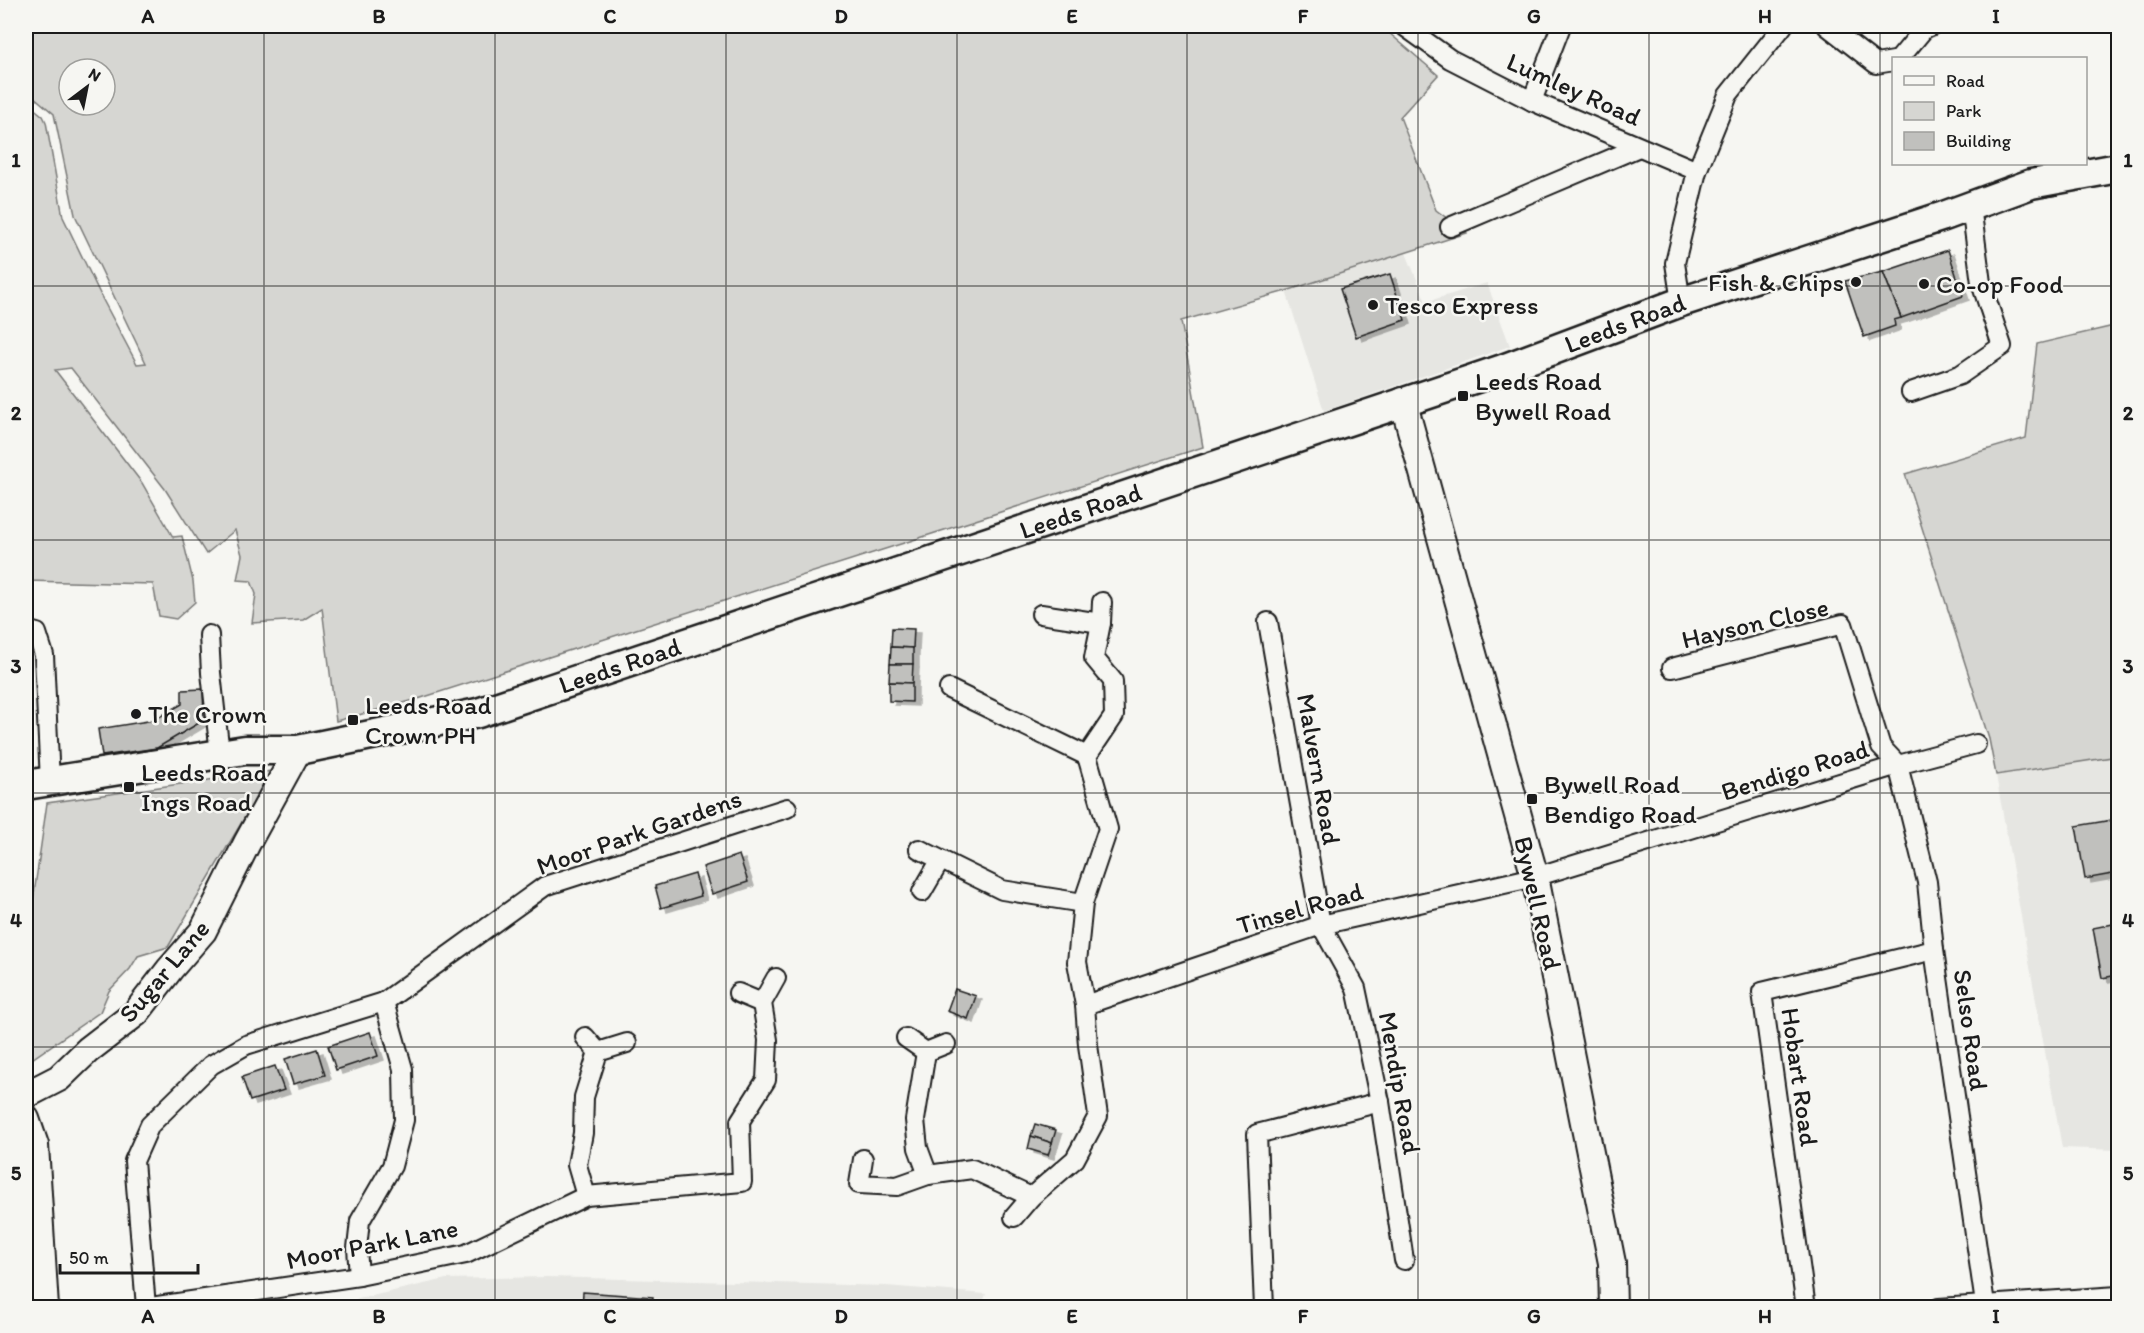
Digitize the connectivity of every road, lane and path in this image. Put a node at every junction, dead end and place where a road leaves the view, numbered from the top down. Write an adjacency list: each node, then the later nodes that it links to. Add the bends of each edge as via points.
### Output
1 (1404, 26): 8 (street, Lumley Road, via 1450,59)
2 (1561, 26): 8 (street)
3 (1783, 26): 11 (street, via 1728,95)
4 (1827, 26): 7 (street, via 1876,64)
5 (1930, 26): 6 (street)
6 (1901, 57)
7 (1892, 61)
8 (1532, 101): 9 (street, Lumley Road)
9 (1639, 147): 11 (street, Lumley Road); 13 (street)
10 (2118, 168): 12 (main road, Leeds Road, via 2031,184)
11 (1697, 171): 14 (street, via 1675,263)
12 (1971, 206): 14 (main road, Leeds Road); 15 (street, via 1981,283 2002,346 1960,375)
13 (1450, 227)
14 (1681, 302): 16 (main road, Leeds Road, via 1500,370)
15 (1911, 392)
16 (1403, 401): 26 (main road, Leeds Road, via 478,713); 34 (street, Bywell Road)
17 (1102, 602): 20 (street)
18 (1041, 614): 20 (street)
19 (1268, 622): 37 (street, Malvern Road)
20 (1101, 623): 28 (street, via 1094,658 1113,681 1114,716)
21 (31, 631): 30 (street, via 44,655)
22 (209, 634): 27 (street)
23 (1672, 668): 29 (street, Hayson Close, via 1843,624 1881,747)
24 (949, 689): 28 (street)
25 (1976, 744): 29 (street, Bendigo Road)
26 (298, 750): 27 (main road, Leeds Road); 50 (street, Sugar Lane, via 203,931 136,1013 59,1078)
27 (220, 754): 30 (main road, Leeds Road)
28 (1087, 756): 36 (street, via 1108,829)
29 (1898, 765): 34 (street, Bendigo Road); 38 (street, Selso Road, via 1927,882)
30 (38, 784)
31 (787, 808): 41 (street, Moor Park Gardens, via 545,886)
32 (919, 849): 33 (street)
33 (940, 861): 35 (street); 36 (street, via 1002,890)
34 (1535, 877): 37 (street, Tinsel Road); 65 (street, Bywell Road, via 1612,1263)
35 (922, 892)
36 (1083, 903): 43 (street, via 1077,962)
37 (1321, 925): 43 (street, Tinsel Road); 51 (street, Mendip Road, via 1356,988)
38 (1934, 950): 61 (street, Selso Road); 66 (street, Hobart Road, via 1762,992)
39 (776, 978): 42 (street)
40 (738, 993): 42 (street)
41 (384, 1002): 59 (street, via 403,1069 404,1120 392,1166 360,1221); 62 (street, Moor Park Gardens, via 246,1045 211,1065 150,1125 134,1161)
42 (762, 1003): 55 (street, Moor Park Lane, via 768,1040 766,1080 740,1121 742,1182)
43 (1085, 1005): 56 (street, via 1098,1116 1075,1159)
44 (585, 1037): 48 (street)
45 (906, 1038): 49 (street)
46 (627, 1043): 48 (street)
47 (946, 1044): 49 (street)
48 (598, 1052): 55 (street, via 584,1097 577,1165)
49 (926, 1052): 54 (street, via 915,1120 918,1148)
50 (26, 1095)
51 (1380, 1102): 58 (street, Mendip Road); 64 (street, via 1257,1134)
52 (26, 1119): 63 (street, via 35,1145)
53 (863, 1159): 54 (street, via 859,1184 897,1186)
54 (928, 1175): 56 (street, via 972,1169)
55 (586, 1196): 59 (street, Moor Park Lane, via 466,1254)
56 (1031, 1197): 57 (street)
57 (1014, 1217)
58 (1404, 1260)
59 (359, 1276): 62 (street, Moor Park Lane)
60 (2118, 1296): 61 (street)
61 (1985, 1304): 67 (street)
62 (145, 1307)
63 (45, 1308)
64 (1264, 1308)
65 (1613, 1308)
66 (1806, 1308)
67 (1939, 1308)

